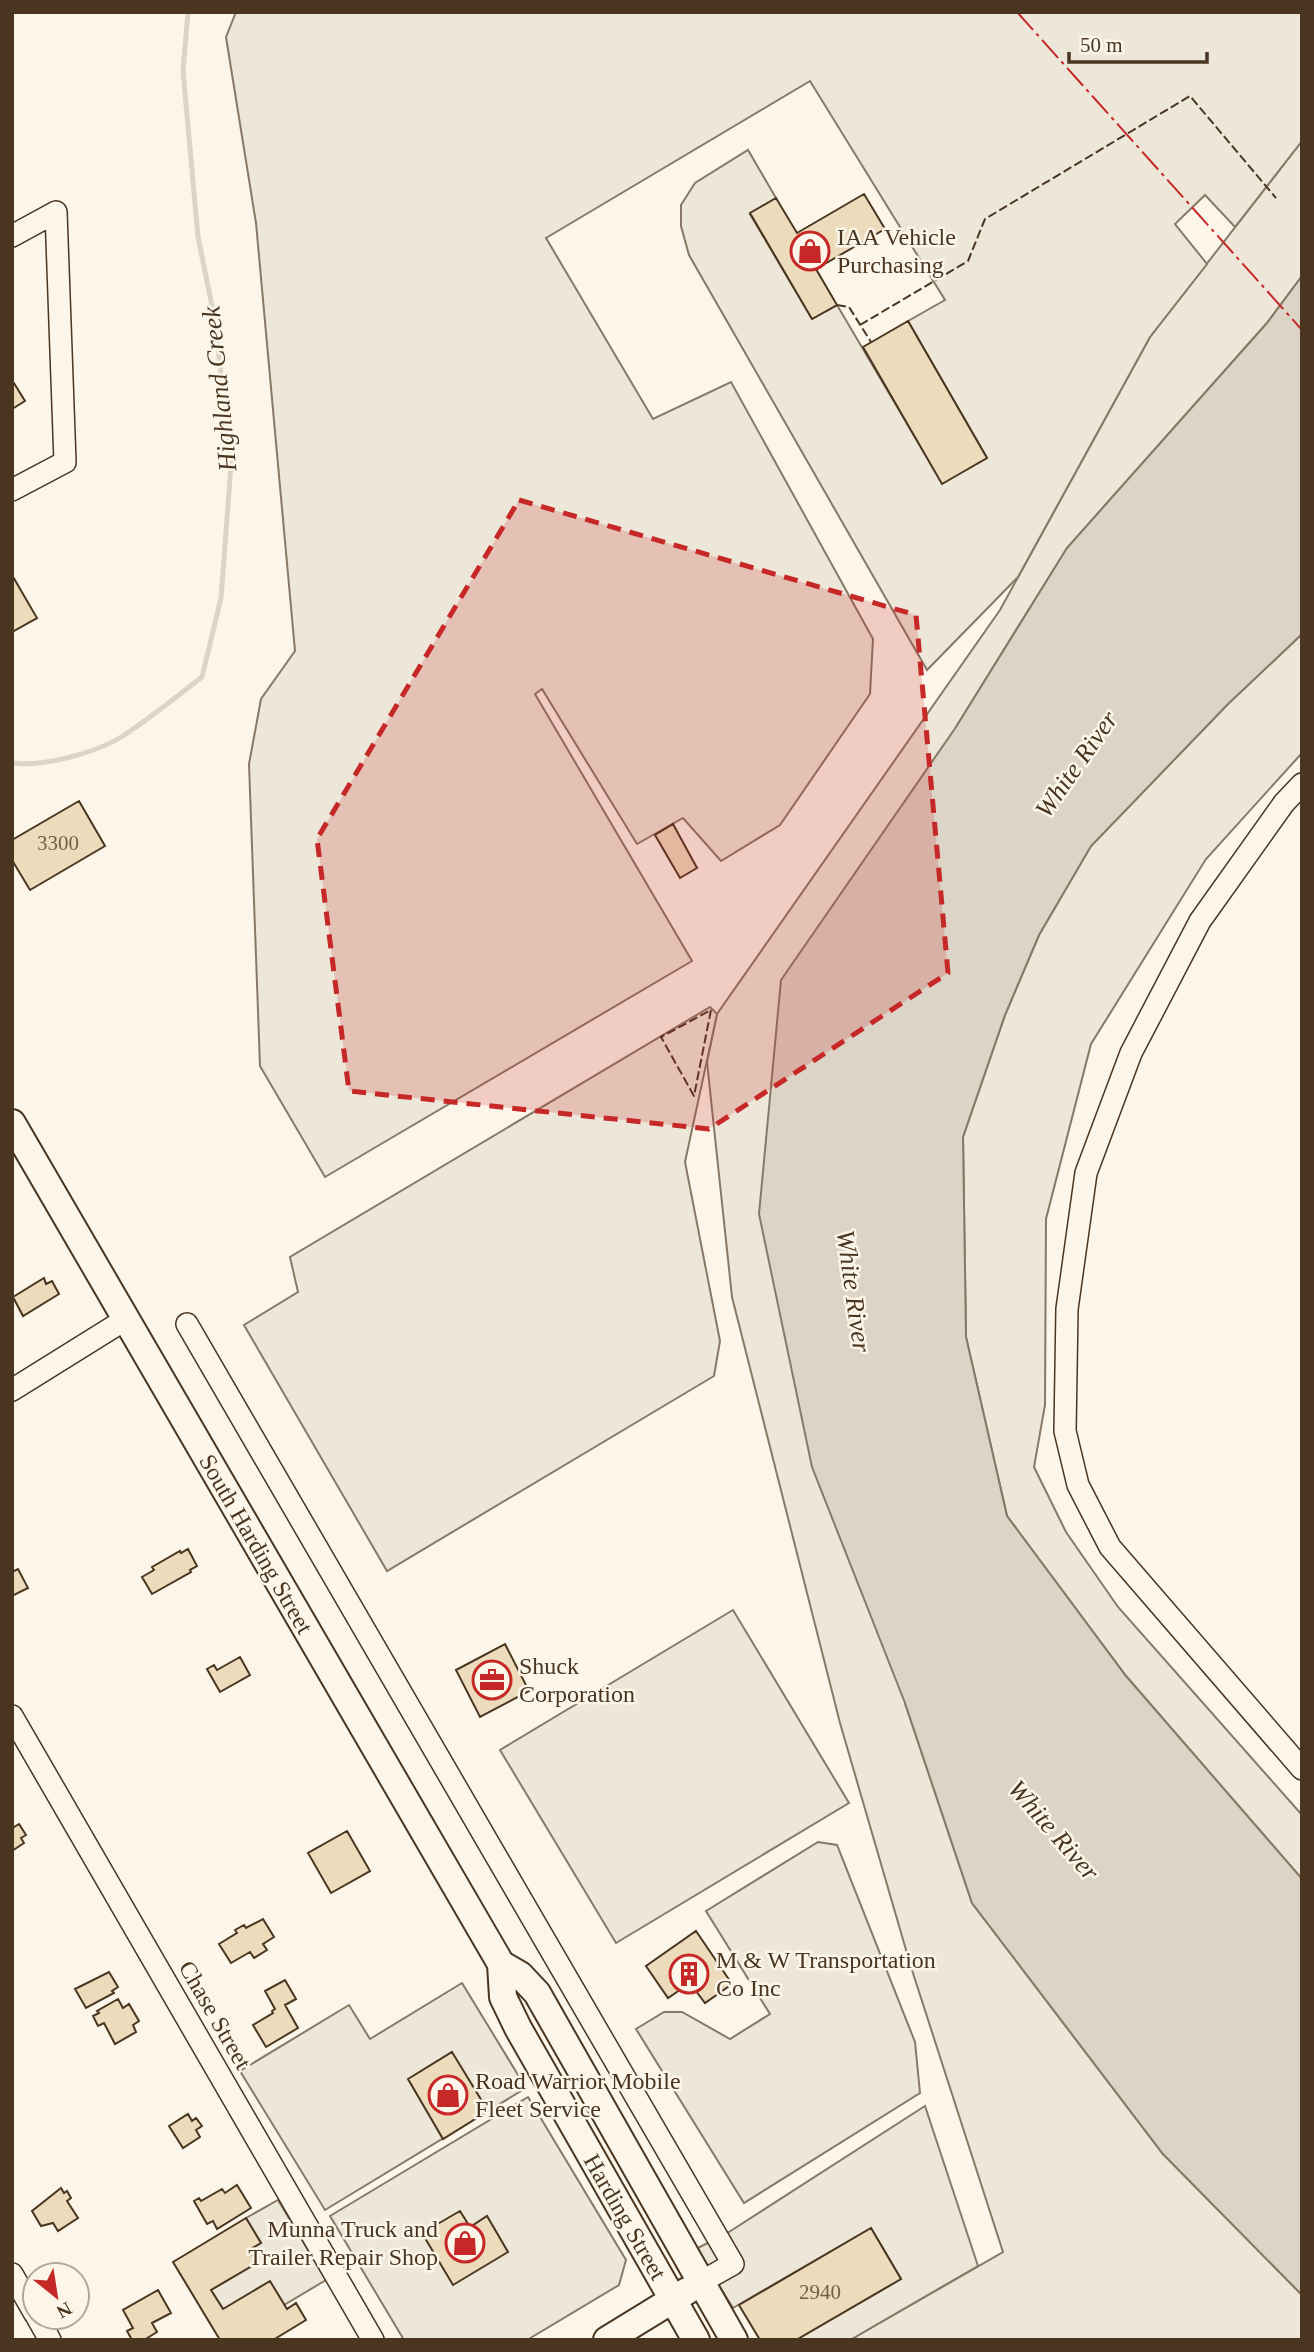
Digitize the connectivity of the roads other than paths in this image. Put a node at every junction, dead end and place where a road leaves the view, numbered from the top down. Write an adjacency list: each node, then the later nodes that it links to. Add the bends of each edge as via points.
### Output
1 (12, 236): 2 (street, via 56,212 65,461)
2 (12, 490)
3 (1302, 784): 9 (street, via 1200,922 1131,1054 1086,1173 1067,1309 1065,1431 1078,1485 1110,1546)
4 (12, 1123): 5 (main road, South Harding Street)
5 (126, 1319): 7 (street); 10 (main road, South Harding Street)
6 (187, 1324): 12 (street, via 733,2264)
7 (12, 1390)
8 (12, 1716): 15 (street, Chase Street)
9 (1302, 1769)
10 (501, 1964): 12 (main road, Harding Street, via 537,1993); 14 (main road, Harding Street, via 503,1997 518,2028)
11 (12, 2274): 13 (street)
12 (701, 2282): 14 (main road); 18 (main road, Harding Street)
13 (21, 2289)
14 (673, 2300): 16 (main road); 17 (main road, Harding Street)
15 (373, 2340)
16 (607, 2340)
17 (696, 2340)
18 (734, 2340)

